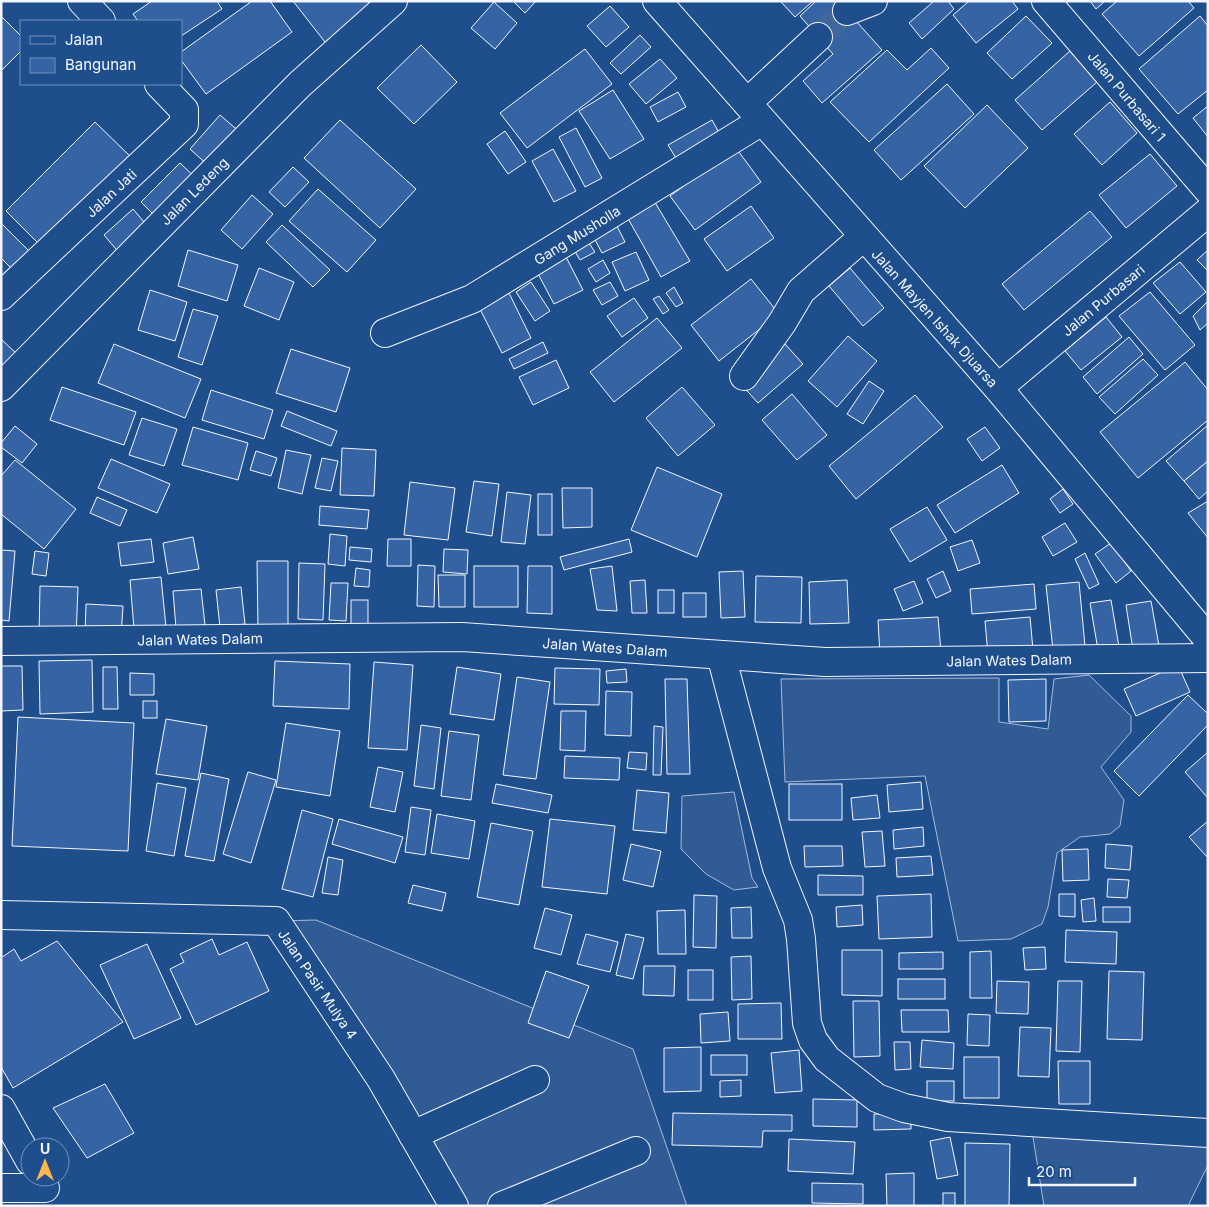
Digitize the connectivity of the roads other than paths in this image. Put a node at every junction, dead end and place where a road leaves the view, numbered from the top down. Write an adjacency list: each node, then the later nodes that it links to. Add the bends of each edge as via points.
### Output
1 (82, 1): 7 (street)
2 (393, 1): 17 (street, Jalan Ledeng, via 300,84)
3 (657, 1): 10 (street, Jalan Mayjen Ishak Djuarsa)
4 (873, 1): 6 (street)
5 (1046, 1): 11 (street, Jalan Purbasari 1)
6 (847, 11)
7 (100, 20)
8 (818, 37): 10 (street)
9 (160, 85): 14 (street, Jalan Jati, via 184,110 184,124)
10 (754, 112): 13 (street, Jalan Mayjen Ishak Djuarsa); 15 (street, Gang Musholla, via 472,299)
11 (1208, 190)
12 (1208, 212): 18 (street, Jalan Purbasari)
13 (863, 237): 16 (street, via 800,291 782,323); 18 (street, Jalan Mayjen Ishak Djuarsa)
14 (1, 296)
15 (385, 333)
16 (744, 376)
17 (1, 387)
18 (998, 388): 19 (street, Jalan Mayjen Ishak Djuarsa)
19 (1208, 639)
20 (1, 641): 21 (street, Jalan Wates Dalam, via 462,637)
21 (721, 655): 22 (street, Jalan Wates Dalam, via 825,662); 26 (street, via 777,868 798,920 807,1023 813,1040 827,1059 877,1098 904,1108 948,1117)
22 (1208, 658)
23 (1, 915): 27 (street, Jalan Pasir Mulya 4, via 276,921 381,1079)
24 (535, 1080): 27 (street)
25 (1, 1109): 28 (street)
26 (1208, 1133)
27 (413, 1135): 32 (street, Jalan Pasir Mulya 4)
28 (20, 1142)
29 (636, 1151): 33 (street)
30 (1, 1188): 31 (street)
31 (47, 1190)
32 (454, 1206)
33 (502, 1206)

